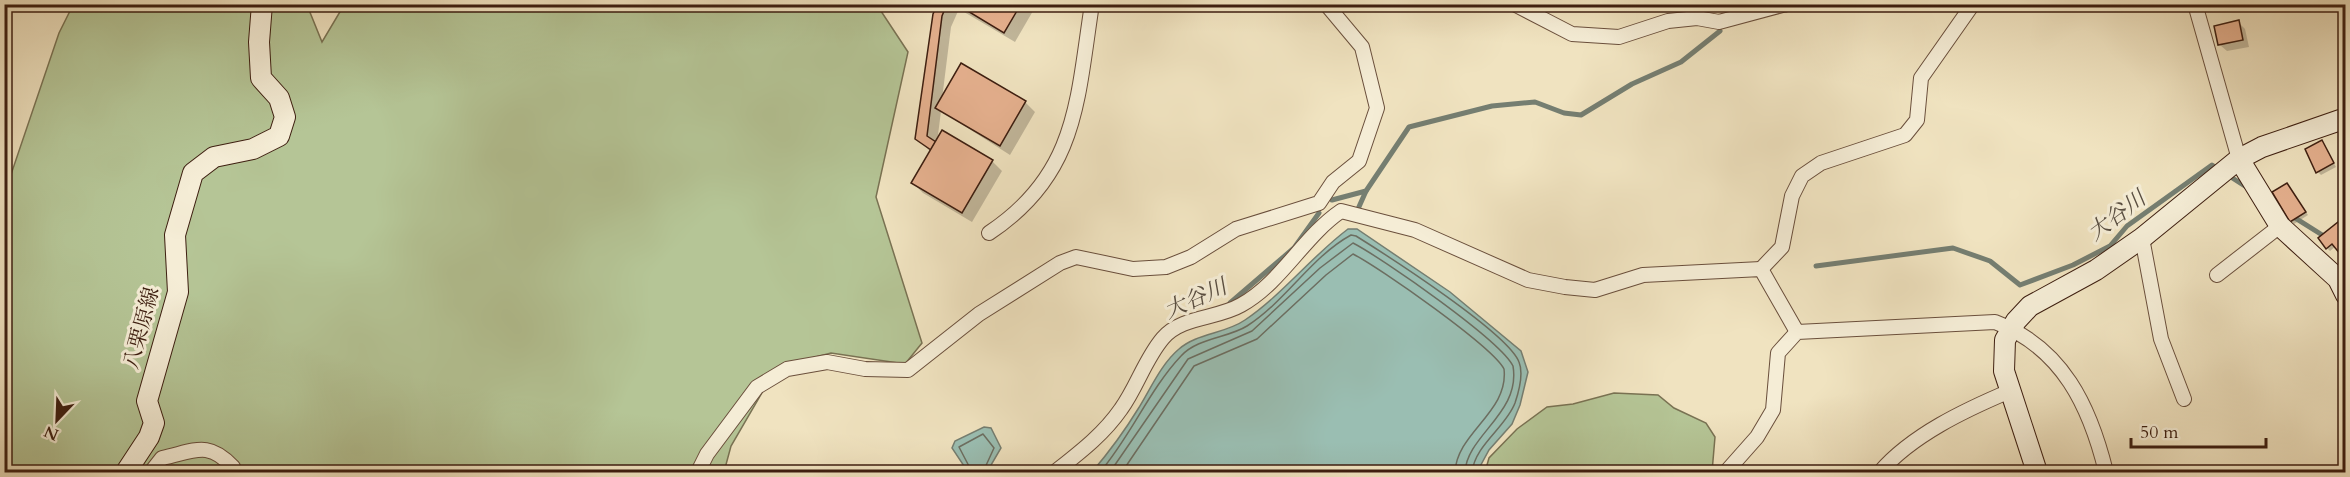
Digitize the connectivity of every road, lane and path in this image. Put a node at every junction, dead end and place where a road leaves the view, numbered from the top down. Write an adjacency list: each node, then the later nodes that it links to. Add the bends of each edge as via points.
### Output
1 (262, 4): 24 (street, 八栗原線, via 261,78 279,98 285,117 279,136 253,149 214,157 193,173 176,235 178,292 147,401 154,423)
2 (1092, 4): 15 (street, via 1074,117 1061,152 1041,188 1015,216)
3 (1326, 4): 12 (street, via 1362,47 1377,108 1359,161 1333,182)
4 (1514, 4): 9 (street, via 1572,34 1596,36 1619,37 1668,21 1697,18 1719,22)
5 (1750, 4): 9 (street)
6 (1786, 4): 9 (street)
7 (1973, 4): 17 (street, via 1921,78 1917,120 1905,135 1821,163 1802,176 1792,196 1782,247)
8 (2195, 4): 11 (street)
9 (1736, 18)
10 (2346, 118): 11 (street)
11 (2239, 159): 14 (street); 16 (street)
12 (1319, 203): 13 (street); 27 (street, via 1236,229 1191,257 1166,267 1132,269 1076,256 979,314 908,370 865,369 827,362 787,369 757,387)
13 (1341, 211): 17 (street, via 1415,230 1528,280 1566,287 1595,290 1643,275); 28 (street, via 1324,223 1282,271 1244,304 1214,317 1181,324 1164,337 1122,408 1101,435)
14 (2277, 220): 18 (street); 19 (street, via 2338,279)
15 (989, 233)
16 (2142, 238): 20 (street, via 2096,270 2030,306); 23 (street, via 2161,339)
17 (1761, 269): 21 (street)
18 (2217, 275)
19 (2346, 296)
20 (2012, 328): 21 (street, via 1995,322); 22 (street, via 2006,340 2004,371); 32 (street, via 2037,346 2079,393 2096,433)
21 (1797, 332): 29 (street, via 1778,353 1773,410 1757,437)
22 (2010, 391): 30 (street, via 1920,439 1895,455); 31 (street)
23 (2184, 399)
24 (126, 472)
25 (151, 472): 26 (street, via 162,458 207,448 220,453 233,466)
26 (231, 472)
27 (698, 472)
28 (1055, 472)
29 (1726, 472)
30 (1880, 472)
31 (2037, 472)
32 (2106, 472)

